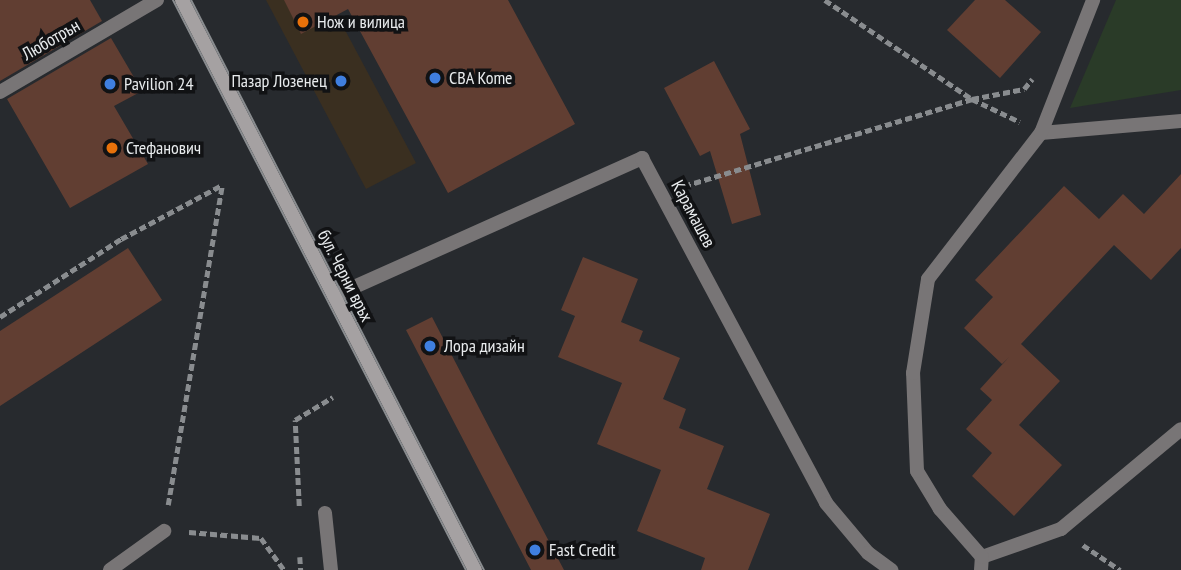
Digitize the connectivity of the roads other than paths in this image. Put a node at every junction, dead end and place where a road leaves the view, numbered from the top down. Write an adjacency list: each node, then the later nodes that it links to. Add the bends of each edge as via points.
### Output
1 (157, 0): 4 (street, Люботрън)
2 (182, 0): 7 (main road, бул. Черни връх)
3 (1093, 0): 6 (street)
4 (0, 92)
5 (1181, 121): 6 (street)
6 (1041, 133): 11 (street, via 928,279 913,373 917,471)
7 (334, 296): 14 (main road, бул. Черни връх); 15 (street, Карамашев, via 642,158 826,503 868,553)
8 (1181, 429): 11 (street, via 1061,529)
9 (326, 513): 13 (street)
10 (164, 530): 12 (street)
11 (981, 563)
12 (110, 570)
13 (331, 570)
14 (475, 570)
15 (891, 570)

